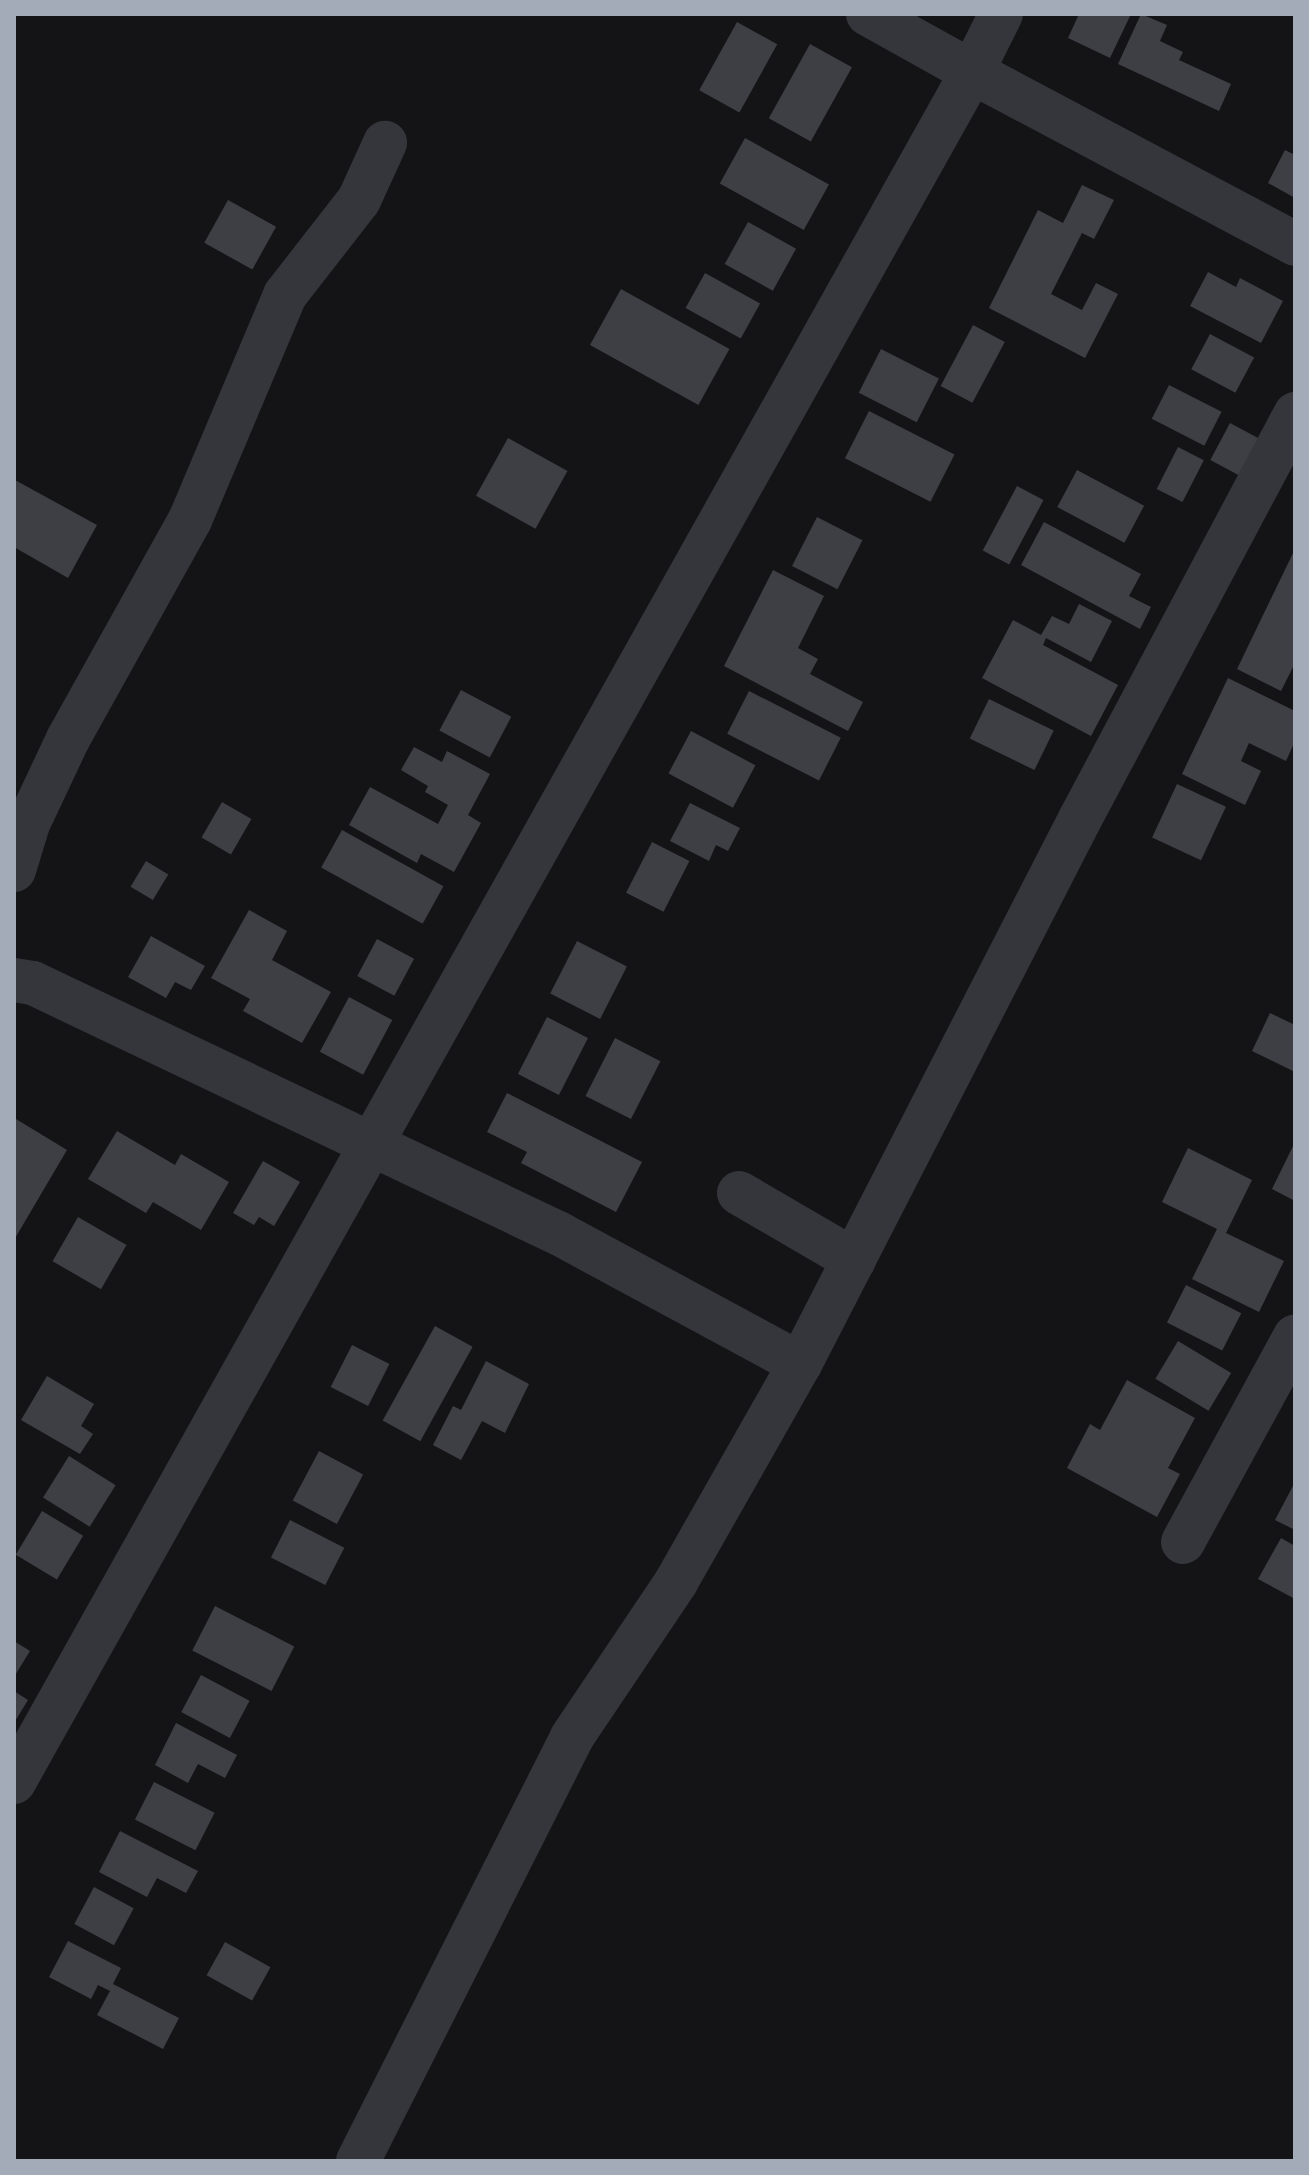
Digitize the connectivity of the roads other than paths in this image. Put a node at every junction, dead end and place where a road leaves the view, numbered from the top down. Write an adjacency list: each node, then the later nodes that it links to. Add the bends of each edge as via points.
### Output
1 (868, 14): 3 (street)
2 (1001, 14): 3 (street)
3 (972, 72): 5 (street); 9 (street)
4 (385, 143): 7 (street, via 359,200 285,295 190,520 68,739 28,824)
5 (1295, 244)
6 (1295, 414): 11 (street)
7 (14, 870)
8 (14, 980): 9 (street, via 33,983)
9 (372, 1145): 13 (street, via 560,1234); 15 (street)
10 (739, 1193): 11 (street)
11 (854, 1260): 13 (street)
12 (1295, 1337): 14 (street)
13 (800, 1364): 16 (street, via 676,1582 572,1737)
14 (1183, 1542)
15 (14, 1782)
16 (358, 2161)

